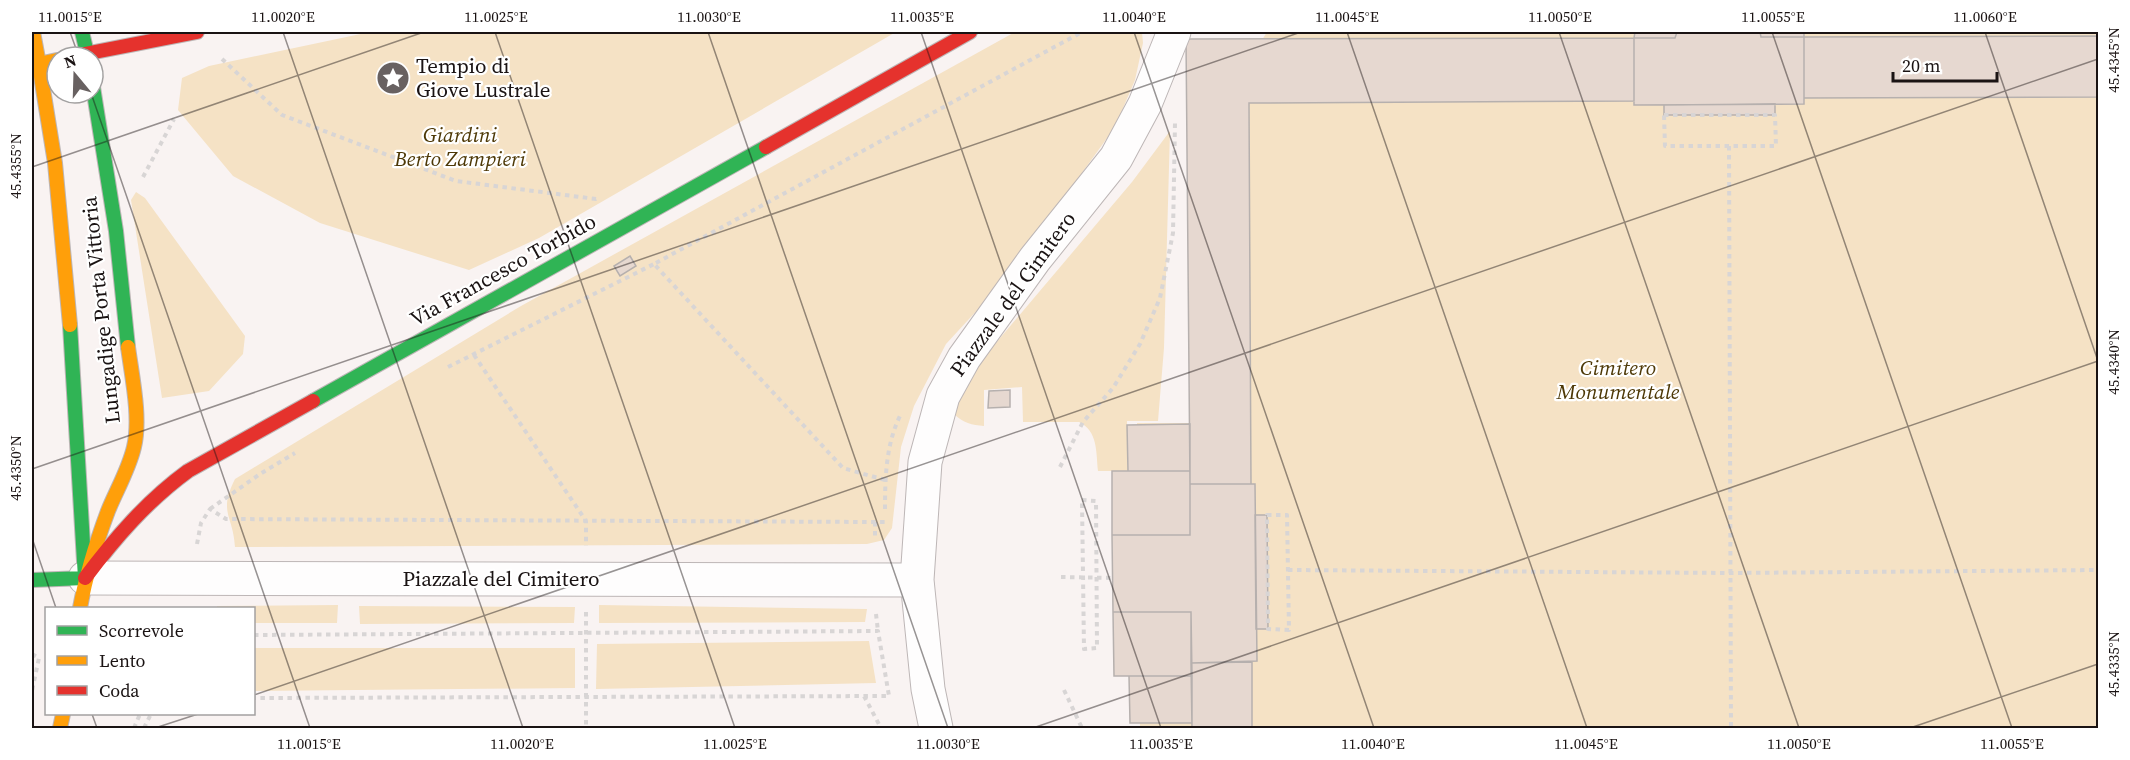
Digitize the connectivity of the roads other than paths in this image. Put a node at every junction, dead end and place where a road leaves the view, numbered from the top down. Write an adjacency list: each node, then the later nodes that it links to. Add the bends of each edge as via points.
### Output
1 (33, 32): 7 (main road, Lungadige Porta Vittoria)
2 (197, 32): 5 (main road)
3 (970, 32): 11 (main road, Via Francesco Torbido)
4 (1174, 32): 14 (street, Piazzale del Cimitero, via 1145,104 1116,158 963,358 943,396 925,462)
5 (105, 51)
6 (45, 63): 7 (main road)
7 (39, 64): 9 (main road, Lungadige Porta Vittoria, via 60,212)
8 (96, 105): 12 (main road, Lungadige Porta Vittoria, via 116,231 135,409 136,436)
9 (77, 409): 10 (main road); 15 (main road, Lungadige Porta Vittoria)
10 (91, 445)
11 (169, 484): 12 (main road, via 149,492); 15 (main road, Via Francesco Torbido, via 116,537)
12 (124, 488): 15 (main road, Lungadige Porta Vittoria, via 107,514)
13 (32, 580): 15 (main road)
14 (917, 580): 15 (street, Piazzale del Cimitero); 16 (street, Piazzale del Cimitero)
15 (83, 593)
16 (936, 729)

